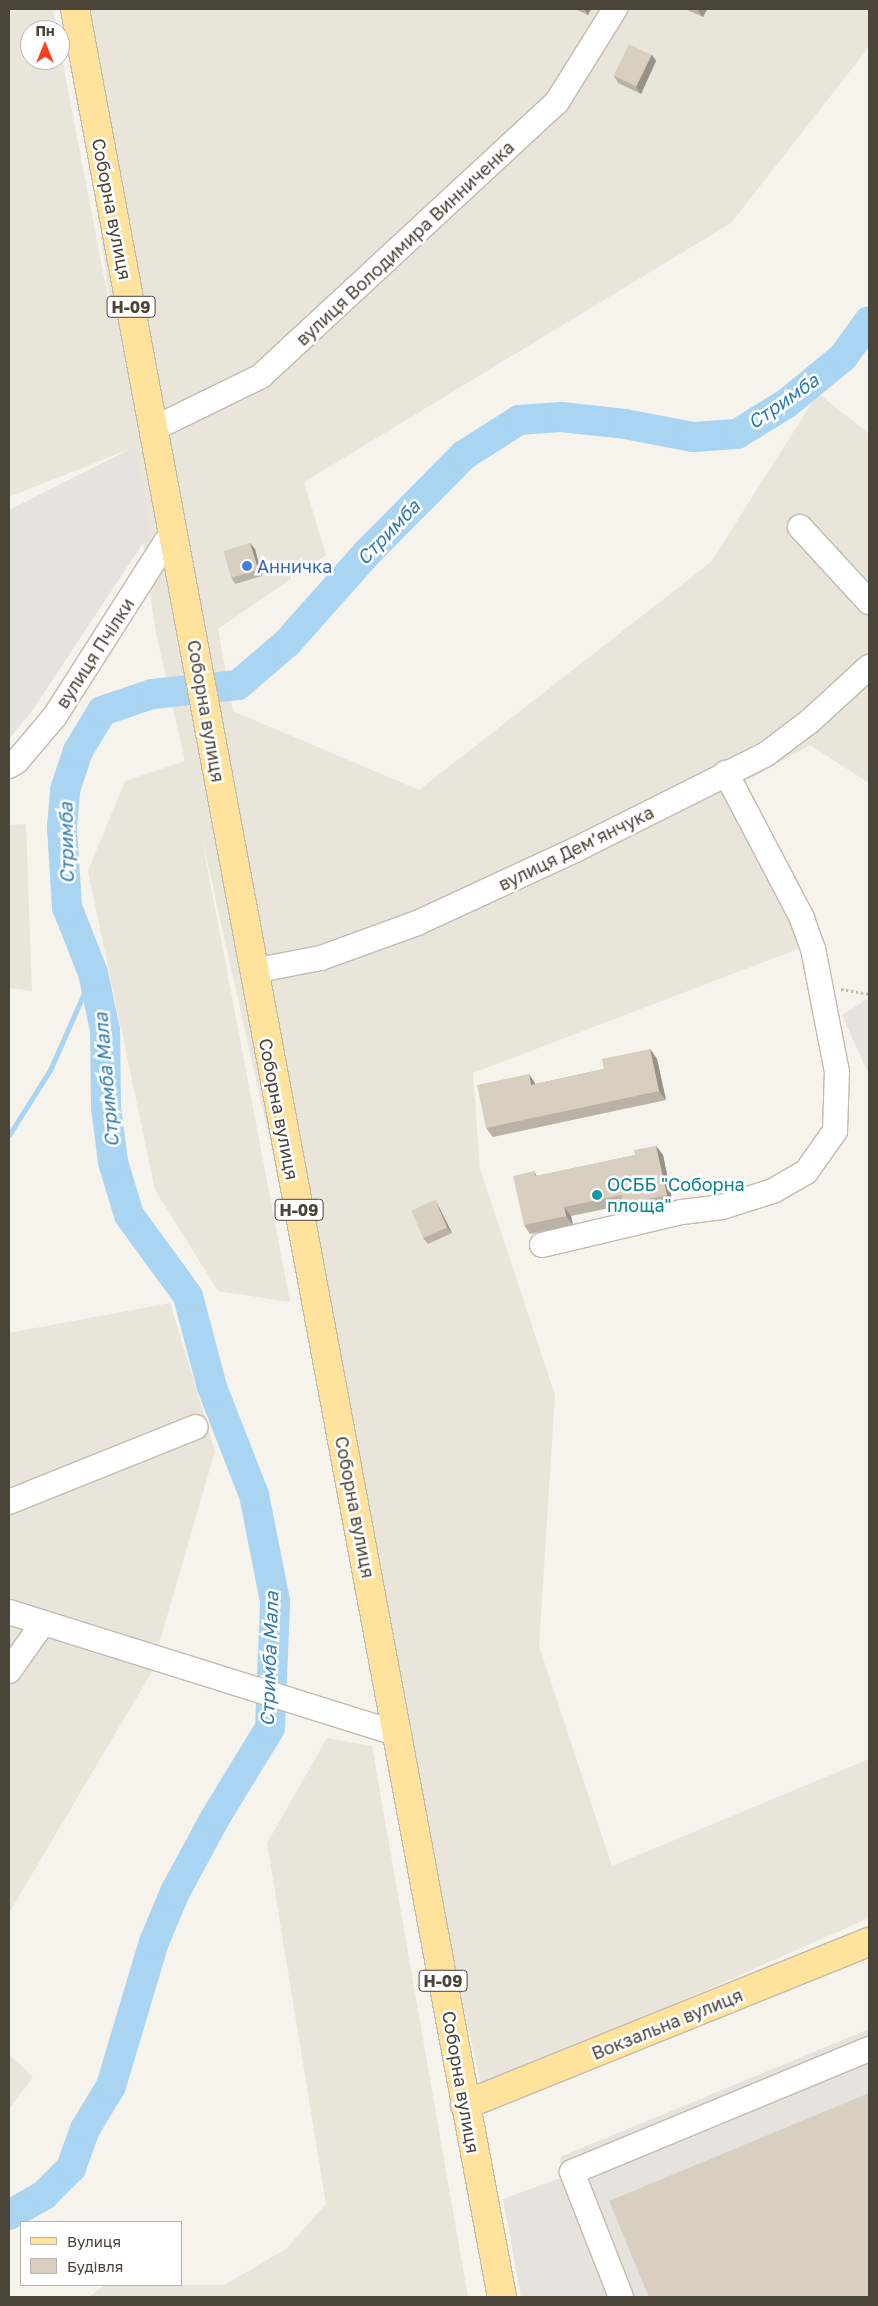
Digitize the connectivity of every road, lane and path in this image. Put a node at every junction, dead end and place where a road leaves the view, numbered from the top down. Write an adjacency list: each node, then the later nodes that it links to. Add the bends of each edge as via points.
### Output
1 (75, 9): 3 (main road, Соборна вулиця / Н-09)
2 (615, 9): 3 (street, вулиця Володимира Винниченка, via 557,102 261,376)
3 (153, 429): 5 (main road, Соборна вулиця / Н-09)
4 (800, 527): 6 (street)
5 (172, 532): 8 (street, вулиця Пчілки, via 55,716 18,760); 10 (main road, Соборна вулиця / Н-09)
6 (869, 602)
7 (869, 667): 9 (street, вулиця Демʼянчука, via 810,721 765,755)
8 (9, 766)
9 (726, 773): 10 (street, вулиця Демʼянчука, via 575,850 417,923 321,958); 11 (street, via 802,918 813,949)
10 (253, 971): 19 (main road, Соборна вулиця / Н-09)
11 (820, 985): 12 (path); 13 (street, via 837,1072 838,1116 835,1131 806,1172 773,1191 722,1207 682,1212)
12 (869, 994)
13 (542, 1245)
14 (196, 1427): 15 (street)
15 (9, 1502)
16 (9, 1612): 17 (street)
17 (43, 1624): 18 (street); 19 (street)
18 (9, 1670)
19 (399, 1734): 22 (main road, Соборна вулиця / Н-09)
20 (869, 1942): 22 (main road, Вокзальна вулиця)
21 (869, 2049): 24 (street, via 572,2172)
22 (465, 2105): 23 (main road, Соборна вулиця / Н-09)
23 (502, 2297)
24 (621, 2297)

